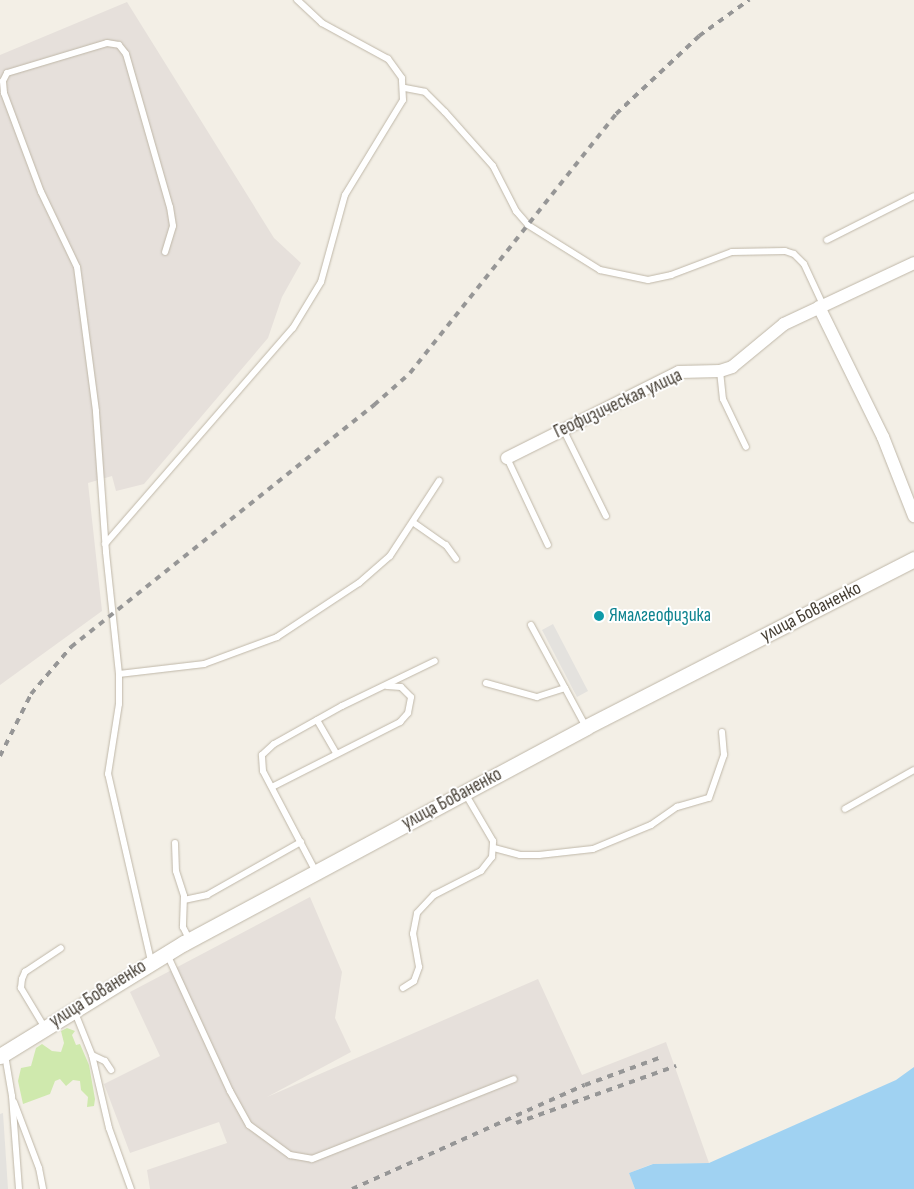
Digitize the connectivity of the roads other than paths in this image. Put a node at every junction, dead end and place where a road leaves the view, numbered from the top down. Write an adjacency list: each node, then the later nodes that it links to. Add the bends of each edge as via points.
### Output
1 (297, 0): 2 (lane, via 322,23 388,59)
2 (405, 88): 7 (lane, via 425,92 480,151 493,166 516,211 528,225 600,270 648,280 671,275 732,252 785,251 804,264); 16 (lane, via 398,109 342,200 326,266 306,310 280,346)
3 (914, 196): 4 (lane)
4 (827, 240)
5 (165, 252): 16 (lane, via 172,226 170,207 126,54 119,45 107,43 6,73 4,93 41,192 76,268 96,411)
6 (914, 263): 7 (street, Геофизическая улица)
7 (821, 306): 8 (street, Геофизическая улица, via 774,330 742,362); 14 (street, via 883,437)
8 (720, 371): 9 (street, Геофизическая улица, via 679,372); 10 (lane, via 723,399)
9 (562, 428): 11 (street, Геофизическая улица); 13 (lane)
10 (746, 447)
11 (507, 458): 17 (lane)
12 (439, 481): 15 (lane)
13 (606, 516)
14 (914, 516)
15 (414, 523): 18 (lane, via 446,545); 22 (lane, via 390,556 360,584 277,637 204,664)
16 (105, 544): 22 (lane)
17 (548, 545)
18 (456, 559)
19 (914, 559): 27 (street, улица Бованенко)
20 (531, 625): 25 (lane)
21 (435, 661): 24 (lane)
22 (119, 674): 42 (lane, via 119,704 110,748 109,782)
23 (486, 684): 25 (lane, via 537,697)
24 (383, 686): 26 (lane); 29 (lane, via 407,691 411,704 408,712 400,722)
25 (564, 688): 27 (lane)
26 (317, 720): 29 (lane); 31 (lane, via 274,744 262,755 264,771)
27 (586, 727): 32 (street, улица Бованенко)
28 (722, 732): 36 (lane, via 724,755 709,798 677,807 651,825 593,849 520,855)
29 (337, 754): 31 (lane)
30 (914, 770): 33 (lane)
31 (272, 787): 34 (lane)
32 (465, 792): 36 (lane, via 489,832); 37 (street, улица Бованенко)
33 (845, 809)
34 (301, 842): 37 (lane); 38 (lane, via 207,895)
35 (175, 843): 38 (lane, via 176,871)
36 (494, 848): 43 (lane, via 481,871 434,895 417,913 413,934 419,967 414,981)
37 (317, 873): 39 (street, улица Бованенко)
38 (184, 900): 39 (lane, via 183,926)
39 (189, 940): 41 (street, улица Бованенко)
40 (61, 948): 45 (lane, via 32,966 22,979 20,988)
41 (166, 953): 42 (street, улица Бованенко); 49 (lane, via 249,1125 290,1155 312,1159)
42 (151, 961): 44 (street, улица Бованенко)
43 (403, 988)
44 (73, 1009): 45 (street, улица Бованенко); 47 (lane)
45 (45, 1028): 46 (street, улица Бованенко)
46 (2, 1054): 50 (lane)
47 (92, 1055): 48 (lane, via 105,1061); 53 (lane, via 109,1128)
48 (111, 1070)
49 (514, 1079)
50 (12, 1096): 51 (lane); 52 (lane, via 39,1168)
51 (19, 1189)
52 (43, 1189)
53 (131, 1189)

